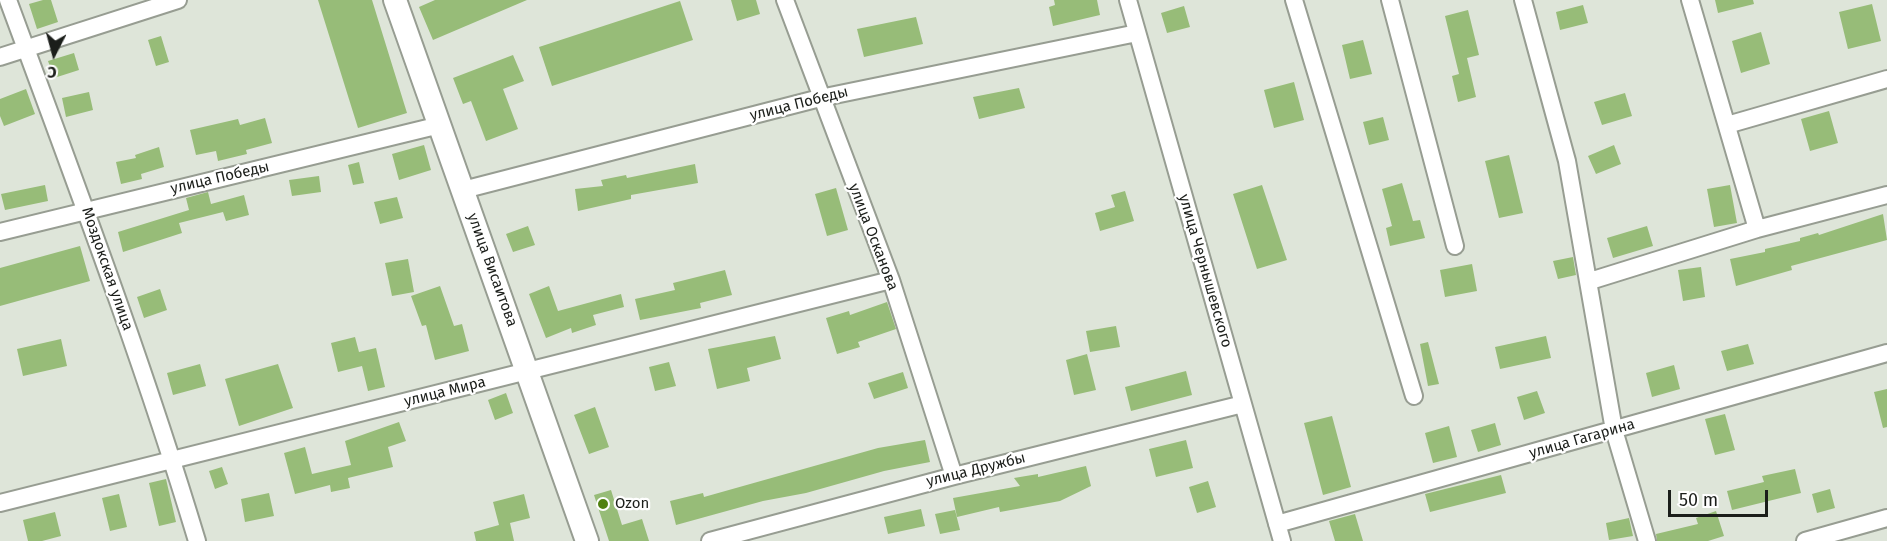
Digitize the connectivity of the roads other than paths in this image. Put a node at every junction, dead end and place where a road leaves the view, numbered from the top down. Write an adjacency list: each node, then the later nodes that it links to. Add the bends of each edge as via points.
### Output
1 (8, 0): 11 (street, Моздокская улица)
2 (178, 0): 11 (street)
3 (395, 0): 15 (street, улица Висаитова)
4 (785, 0): 14 (street, улица Осканова)
5 (1128, 0): 10 (street, улица Чернышевского)
6 (1294, 0): 27 (street)
7 (1390, 0): 22 (street)
8 (1523, 0): 24 (street, via 1567,161)
9 (1690, 0): 16 (street)
10 (1137, 33): 14 (street, улица Победы); 28 (street, улица Чернышевского)
11 (26, 49): 12 (street); 19 (street, Моздокская улица)
12 (0, 57)
13 (1887, 79): 16 (street)
14 (820, 98): 17 (street, улица Победы); 23 (street, улица Осканова)
15 (440, 125): 17 (street, улица Висаитова); 19 (street, улица Победы)
16 (1727, 125): 20 (street)
17 (463, 190): 26 (street, улица Висаитова)
18 (1887, 195): 20 (street)
19 (87, 210): 21 (street, улица Победы); 30 (street, Моздокская улица)
20 (1757, 229): 24 (street)
21 (0, 232)
22 (1455, 246)
23 (891, 280): 26 (street, улица Мира); 31 (street, улица Осканова)
24 (1590, 280): 29 (street)
25 (1887, 353): 29 (street, улица Гагарина)
26 (528, 371): 30 (street, улица Мира); 36 (street, улица Висаитова)
27 (1414, 396)
28 (1243, 404): 31 (street, улица Дружбы); 34 (street, улица Чернышевского)
29 (1614, 430): 34 (street, улица Гагарина); 39 (street)
30 (172, 459): 32 (street, улица Мира); 35 (street, Моздокская улица)
31 (954, 476): 37 (street, улица Дружбы)
32 (0, 502)
33 (1887, 518): 40 (street)
34 (1277, 524): 38 (street, улица Чернышевского)
35 (197, 541)
36 (587, 541)
37 (710, 541)
38 (1282, 541)
39 (1647, 541)
40 (1805, 541)

